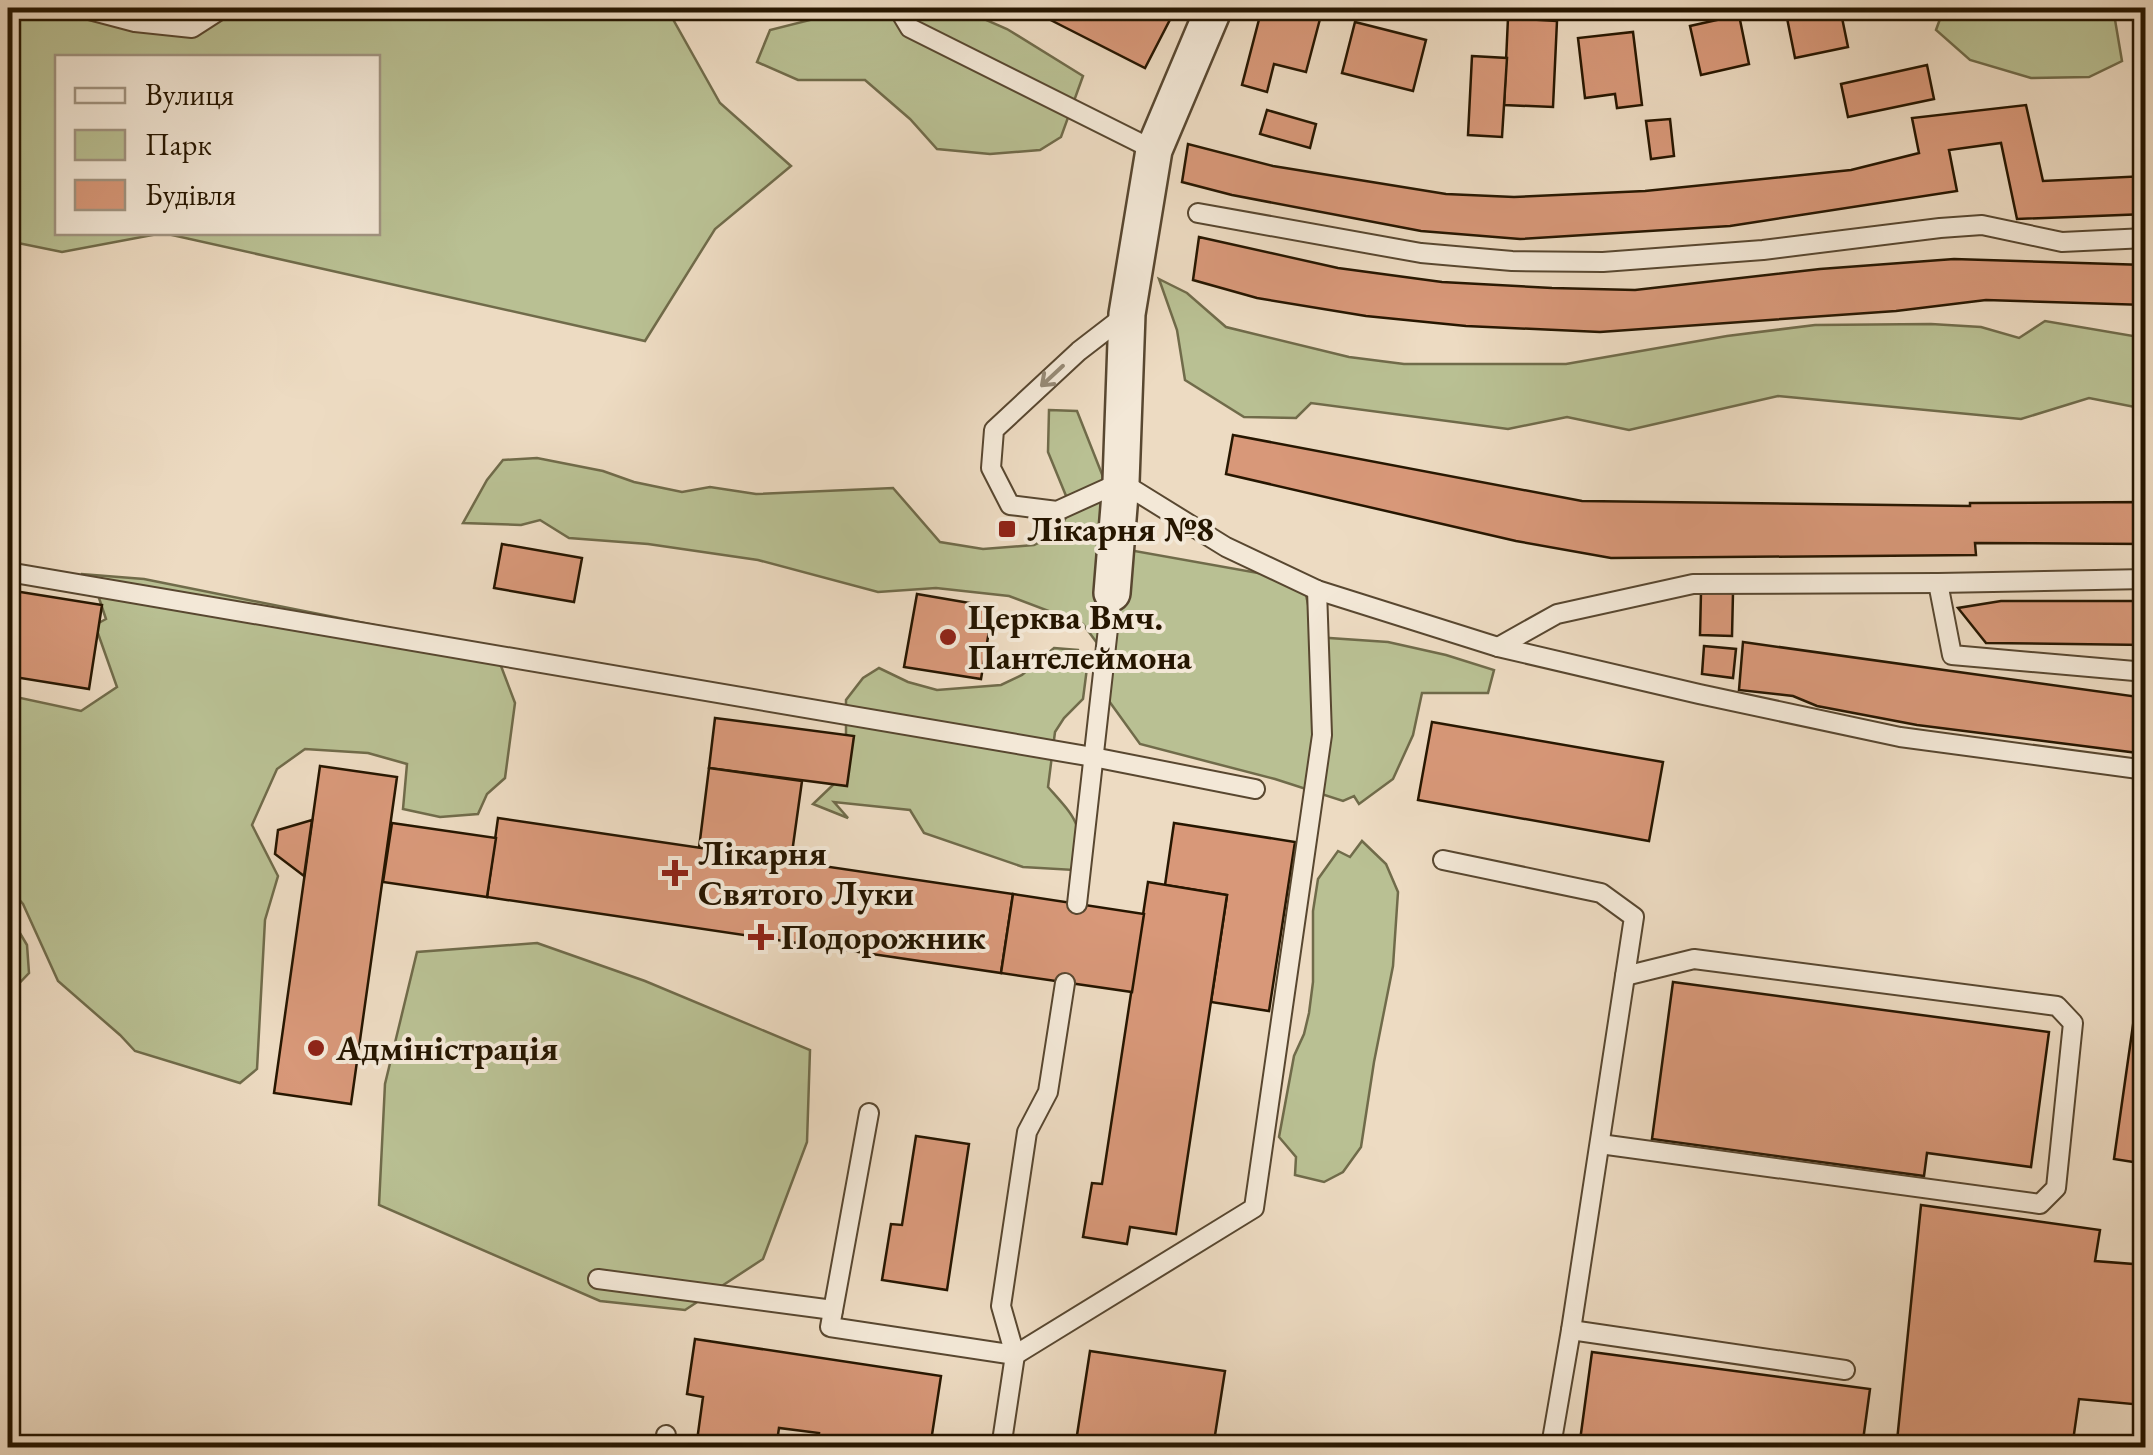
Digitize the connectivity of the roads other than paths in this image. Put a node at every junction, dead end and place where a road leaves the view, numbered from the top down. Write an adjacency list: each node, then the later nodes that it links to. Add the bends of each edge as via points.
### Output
1 (82, 8): 2 (lane, via 192,28)
2 (223, 8)
3 (898, 8): 5 (lane, via 910,28)
4 (1214, 8): 5 (street)
5 (1154, 150): 8 (street)
6 (1198, 213): 7 (lane, via 1421,253 1512,261 1621,261 1982,226 2062,242)
7 (2146, 238)
8 (1127, 314): 9 (street); 9 (lane, one-way to 9, via 994,430 992,468 1010,506 1057,511)
9 (1120, 482): 13 (lane, via 1226,547); 14 (street)
10 (8, 572): 17 (lane)
11 (2146, 579): 12 (lane)
12 (1938, 583): 15 (lane, via 1693,584 1556,614); 16 (lane, via 1952,655)
13 (1317, 590): 15 (lane); 29 (lane, via 1322,735 1254,1208)
14 (1112, 593): 17 (lane)
15 (1498, 647): 18 (lane, via 1900,737)
16 (2146, 672)
17 (1093, 757): 19 (lane); 21 (lane)
18 (2146, 770)
19 (1256, 789)
20 (1443, 860): 22 (lane, via 1601,894 1634,916)
21 (1076, 904)
22 (1625, 976): 25 (lane); 25 (lane, via 1694,959 2057,1006 2073,1023 2056,1188 2040,1204)
23 (1066, 983): 29 (lane, via 1048,1092 1027,1132 1001,1306)
24 (870, 1113): 27 (lane)
25 (1600, 1144): 28 (lane)
26 (598, 1279): 27 (lane)
27 (833, 1310): 29 (lane, via 830,1327)
28 (1571, 1330): 30 (lane); 32 (lane)
29 (1016, 1356): 31 (lane)
30 (1845, 1370)
31 (1001, 1448)
32 (1546, 1448)

